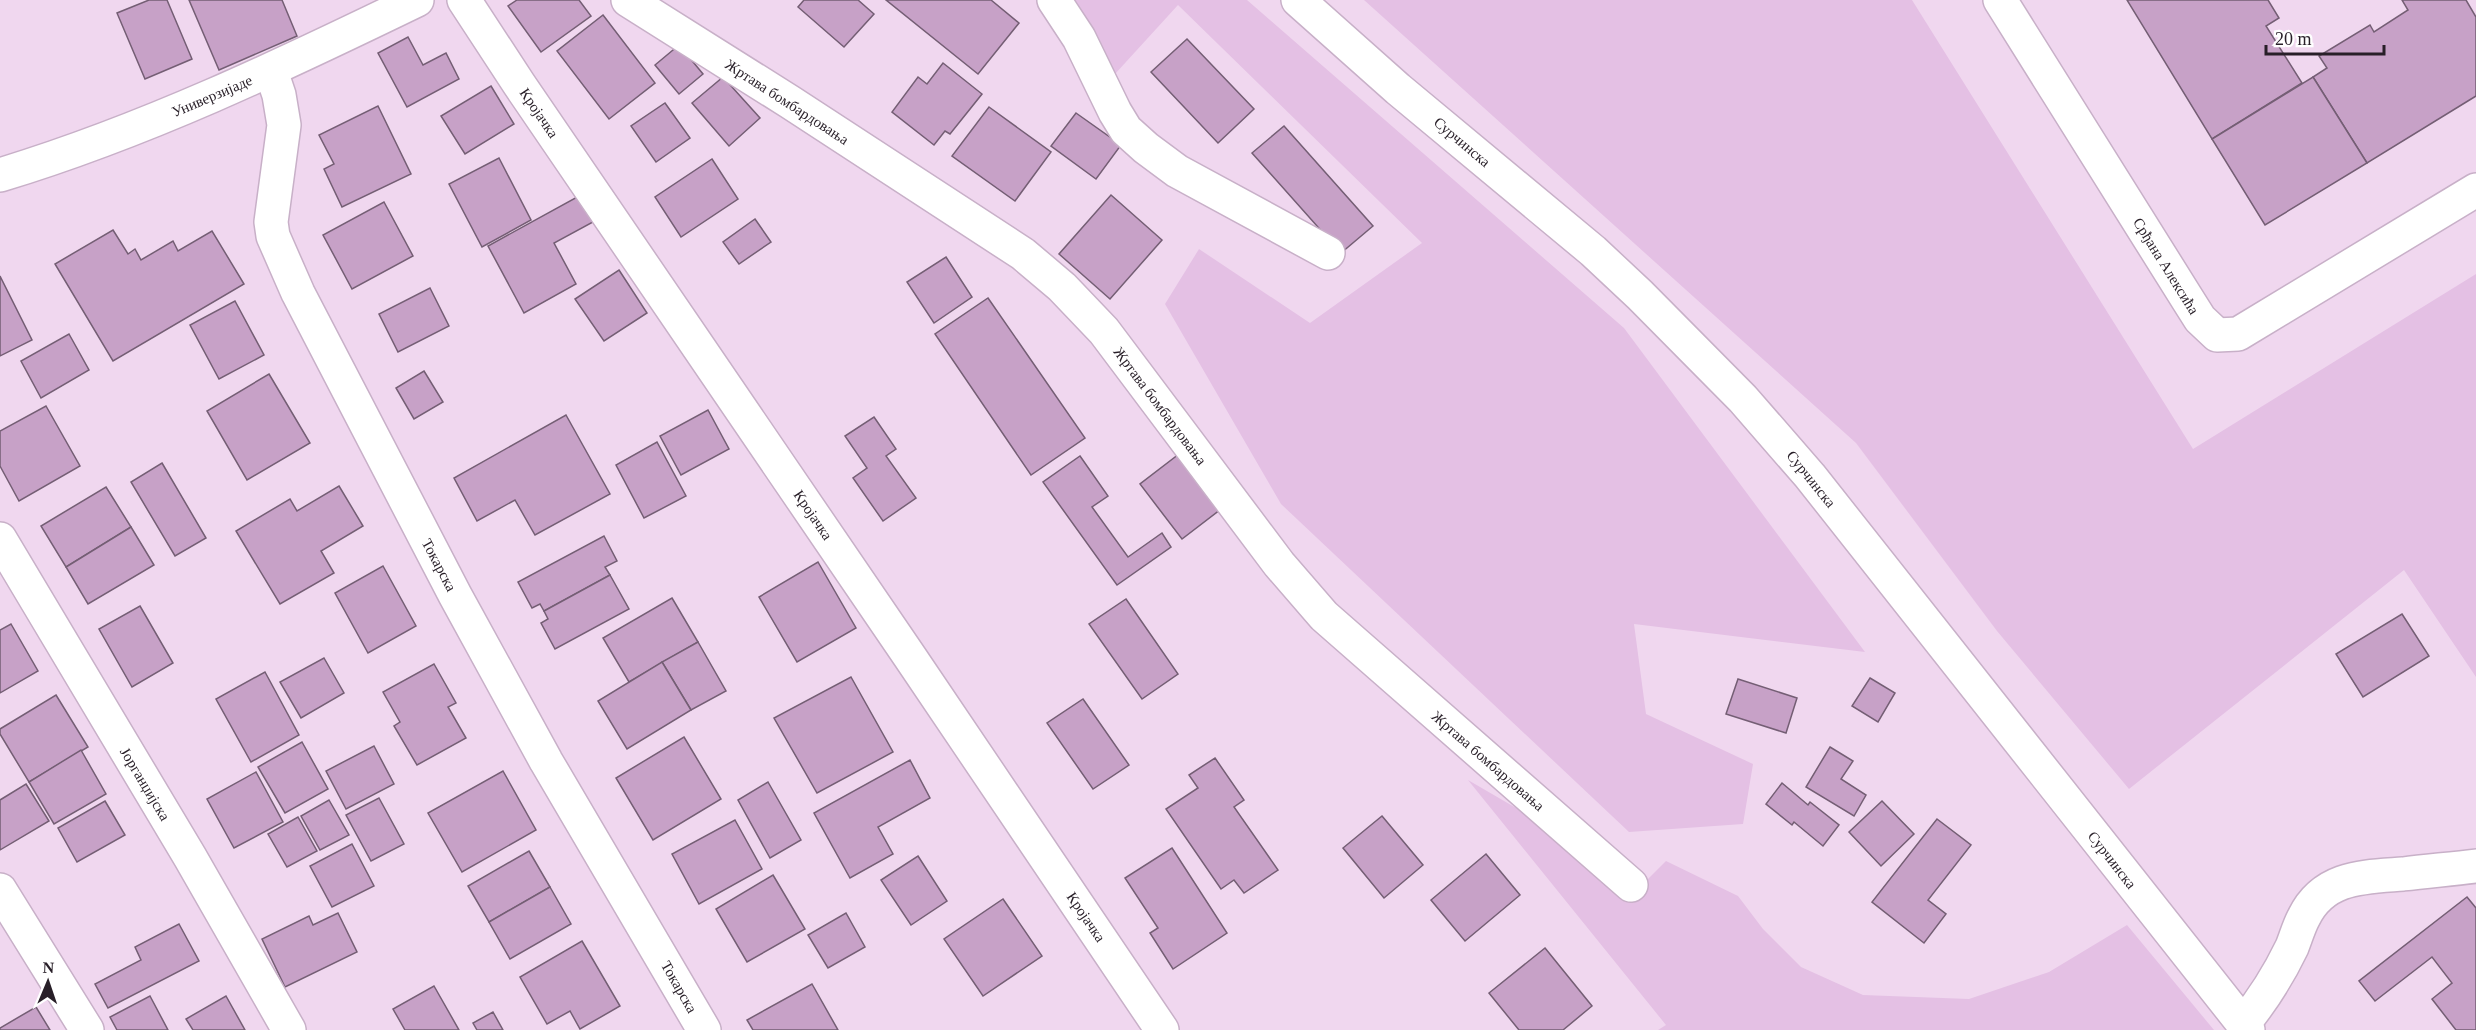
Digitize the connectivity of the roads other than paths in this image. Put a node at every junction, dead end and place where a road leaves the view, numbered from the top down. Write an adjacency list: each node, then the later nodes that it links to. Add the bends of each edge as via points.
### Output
1 (417, 0): 7 (street, Универзијаде)
2 (464, 0): 19 (street, Кројачка)
3 (627, 0): 13 (street, Жртава бомбардовања, via 1023,254 1055,280 1104,332 1279,564 1324,616)
4 (1054, 0): 10 (street, via 1079,38 1126,130 1177,171)
5 (1298, 0): 15 (street, Сурчинска, via 1593,251 1743,399 1810,476)
6 (2000, 0): 9 (street, Срђана Алексића, via 2200,319 2217,335 2238,334)
7 (271, 71): 8 (street, Универзијаде, via 138,127); 18 (street, Токарска, via 285,125 271,222 273,236 298,293 546,761)
8 (0, 175)
9 (2476, 190)
10 (1328, 253)
11 (0, 539): 17 (street, Јорганџијска)
12 (2476, 866): 15 (street, via 2361,876 2324,891 2304,916 2291,949)
13 (1631, 885)
14 (0, 890): 16 (street)
15 (2245, 1027)
16 (87, 1030)
17 (289, 1030)
18 (704, 1030)
19 (1162, 1030)

